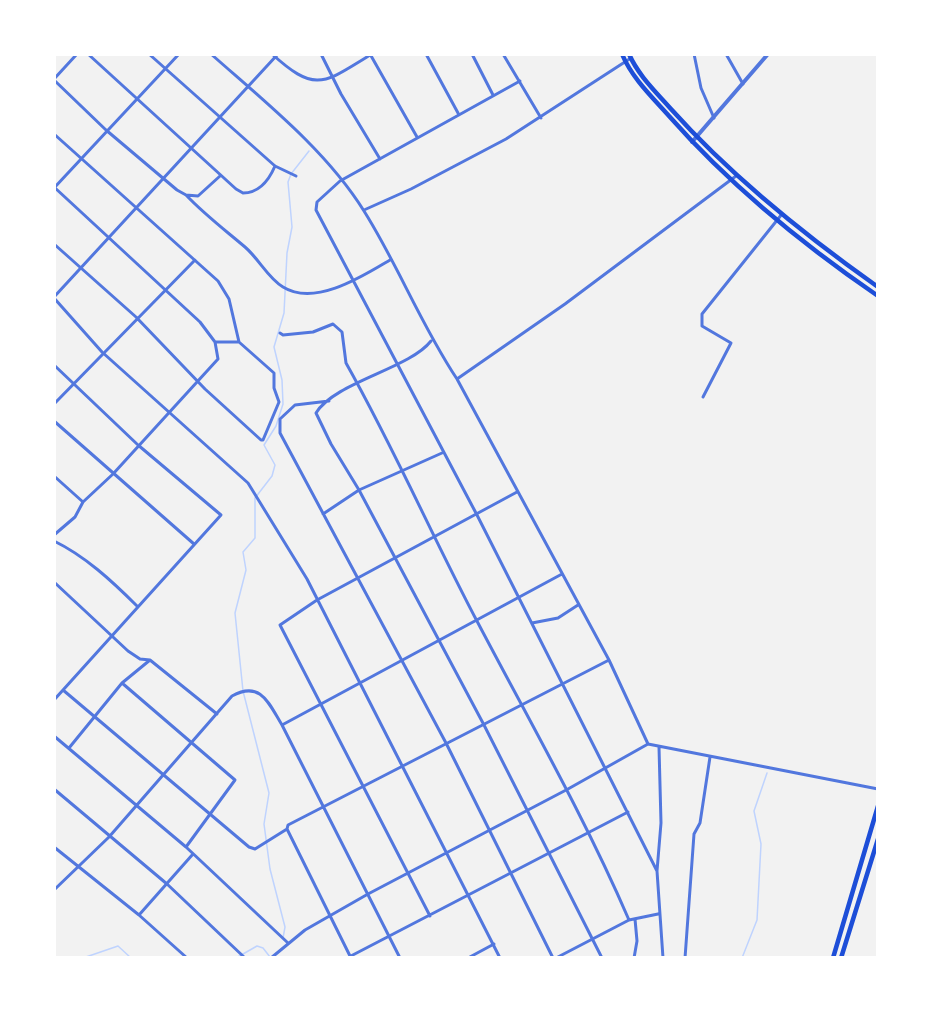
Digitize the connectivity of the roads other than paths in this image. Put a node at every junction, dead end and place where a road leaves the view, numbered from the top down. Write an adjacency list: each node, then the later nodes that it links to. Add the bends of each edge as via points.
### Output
1 (77, 54): 20 (street)
2 (88, 54): 25 (street)
3 (149, 54): 18 (street)
4 (179, 54): 18 (street)
5 (211, 54): 23 (street)
6 (321, 54): 19 (street)
7 (371, 54): 19 (street); 32 (street)
8 (426, 54): 26 (street)
9 (472, 54): 24 (street)
10 (503, 54): 21 (street)
11 (622, 54): 17 (main road)
12 (694, 54): 29 (street, via 704,97)
13 (726, 54): 22 (street)
14 (768, 54): 22 (street)
15 (275, 55): 19 (street, via 296,75 321,81); 23 (street)
16 (630, 56): 17 (street); 33 (main road)
17 (625, 61): 28 (street); 33 (main road, via 655,100)
18 (165, 68): 25 (street); 27 (street)
19 (333, 78): 36 (street)
20 (54, 79): 30 (street)
21 (520, 81): 24 (street); 28 (street)
22 (743, 85): 29 (street)
23 (248, 87): 27 (street); 42 (street)
24 (494, 96): 26 (street)
25 (136, 98): 30 (street); 34 (street)
26 (458, 114): 32 (street)
27 (220, 118): 34 (street); 37 (street)
28 (541, 118): 47 (street, via 411,189)
29 (714, 118): 33 (street)
30 (106, 130): 35 (street); 41 (street)
31 (54, 134): 35 (street)
32 (417, 137): 36 (street)
33 (694, 139): 40 (main road); 43 (main road)
34 (191, 148): 38 (street); 41 (street)
35 (79, 159): 44 (street); 46 (street)
36 (380, 159): 42 (street)
37 (275, 166): 38 (street, via 269,178 256,191 248,193); 39 (street)
38 (220, 176): 45 (street, via 198,196)
39 (296, 176)
40 (736, 176): 43 (street); 48 (main road)
41 (162, 178): 45 (street); 46 (street)
42 (340, 181): 47 (street); 55 (street, via 317,202 316,210)
43 (732, 182): 49 (main road); 68 (street)
44 (54, 187): 50 (street)
45 (186, 195): 55 (street, via 285,289 324,293)
46 (137, 209): 50 (street); 52 (street)
47 (364, 210): 53 (street)
48 (782, 214): 49 (street); 56 (main road)
49 (778, 220): 58 (main road); 72 (street, via 702,314 702,326 730,343)
50 (109, 240): 54 (street); 57 (street)
51 (54, 244): 54 (street)
52 (195, 260): 57 (street); 64 (street, via 224,289)
53 (390, 260): 55 (street); 62 (street)
54 (82, 269): 59 (street); 60 (street)
55 (354, 282): 66 (street)
56 (878, 287)
57 (165, 291): 60 (street); 63 (street, via 200,322)
58 (878, 296)
59 (54, 298): 65 (street)
60 (136, 317): 65 (street); 69 (street)
61 (280, 333): 70 (street, via 298,334 333,324 338,327 346,363)
62 (431, 341): 66 (street); 68 (street)
63 (215, 342): 64 (street); 69 (street, via 217,363)
64 (239, 342): 69 (street, via 274,373 279,402 263,440)
65 (102, 352): 71 (street); 75 (street)
66 (397, 363): 70 (street); 78 (street)
67 (54, 365): 71 (street)
68 (457, 379): 83 (street)
69 (198, 383): 75 (street)
70 (357, 383): 73 (street); 79 (street)
71 (75, 384): 74 (street); 77 (street)
72 (703, 397)
73 (329, 402): 82 (street, via 318,410 318,417); 85 (street, via 295,405 285,412 278,426 297,470)
74 (54, 404)
75 (169, 412): 77 (street); 96 (street, via 248,483)
76 (54, 421): 80 (street)
77 (138, 445): 80 (street); 90 (street, via 221,515)
78 (442, 453): 79 (street); 86 (street)
79 (400, 472): 82 (street); 88 (street)
80 (113, 474): 84 (street); 90 (street)
81 (54, 476): 84 (street)
82 (359, 490): 85 (street); 91 (street)
83 (517, 492): 86 (street); 92 (street)
84 (83, 502): 87 (street, via 75,517)
85 (323, 514): 93 (street)
86 (477, 515): 88 (street); 95 (street)
87 (55, 532)
88 (436, 536): 91 (street); 99 (street)
89 (54, 541): 98 (street, via 113,582)
90 (194, 544): 98 (street)
91 (396, 558): 93 (street); 102 (street)
92 (562, 574): 95 (street); 97 (street)
93 (357, 580): 96 (street); 105 (street)
94 (54, 582): 101 (street)
95 (520, 599): 99 (street); 100 (street)
96 (317, 600): 107 (street); 111 (street, via 288,617 280,627)
97 (579, 605): 100 (street, via 558,618); 104 (street)
98 (138, 606): 101 (street)
99 (477, 622): 102 (street); 112 (street)
100 (532, 623): 108 (street)
101 (111, 635): 103 (street, via 140,659); 109 (street)
102 (440, 641): 105 (street); 116 (street)
103 (150, 660): 106 (street); 113 (street)
104 (609, 660): 108 (street); 120 (street)
105 (401, 661): 107 (street); 118 (street)
106 (122, 683): 114 (street); 119 (street)
107 (360, 684): 111 (street); 124 (street)
108 (563, 684): 112 (street); 125 (street)
109 (63, 690): 110 (street); 114 (street)
110 (54, 700)
111 (321, 704): 115 (street); 127 (street)
112 (522, 704): 116 (street); 129 (street)
113 (217, 714): 115 (street, via 232,696 253,691 262,695); 119 (street)
114 (94, 717): 122 (street); 126 (street)
115 (282, 725): 133 (street)
116 (484, 725): 118 (street); 134 (street)
117 (54, 736): 122 (street)
118 (446, 743): 124 (street); 138 (street)
119 (192, 744): 126 (street); 136 (street, via 236,782)
120 (648, 744): 121 (street); 125 (street)
121 (659, 747): 123 (street); 148 (street, via 661,823)
122 (69, 748): 131 (street)
123 (710, 757): 130 (street); 176 (street, via 700,823 694,834)
124 (403, 766): 127 (street); 144 (street)
125 (606, 768): 129 (street); 135 (street)
126 (165, 775): 131 (street); 136 (street)
127 (363, 786): 133 (street); 150 (street)
128 (54, 789): 140 (street)
129 (567, 789): 134 (street); 139 (street)
130 (878, 789)
131 (137, 806): 140 (street); 143 (street)
132 (878, 806): 177 (main road)
133 (323, 807): 137 (street, via 294,821); 153 (street)
134 (528, 810): 138 (street); 146 (street)
135 (628, 812): 139 (street); 148 (street)
136 (208, 815): 137 (street, via 255,849); 143 (street)
137 (287, 829): 157 (street)
138 (490, 831): 144 (street); 149 (street)
139 (590, 833): 146 (street); 160 (street)
140 (109, 837): 147 (street); 151 (street)
141 (878, 839): 178 (main road)
142 (54, 847): 147 (street)
143 (186, 847): 145 (street)
144 (448, 852): 150 (street); 154 (street)
145 (193, 854): 151 (street); 163 (street)
146 (549, 854): 149 (street); 162 (street)
147 (76, 867): 152 (street); 156 (street)
148 (657, 871): 155 (street)
149 (510, 873): 154 (street); 172 (street)
150 (408, 874): 153 (street); 158 (street)
151 (167, 884): 156 (street); 167 (street)
152 (54, 890)
153 (368, 894): 157 (street); 161 (street)
154 (469, 895): 158 (street); 164 (street)
155 (659, 914): 159 (street); 175 (street)
156 (139, 915): 166 (street)
157 (330, 916): 163 (street); 165 (street)
158 (430, 916): 161 (street)
159 (635, 919): 160 (street); 174 (street)
160 (629, 920): 162 (street)
161 (388, 936): 165 (street); 169 (street)
162 (592, 938): 172 (street); 173 (street)
163 (288, 943): 168 (street)
164 (494, 945): 170 (street); 171 (street)
165 (350, 957)
166 (187, 958)
167 (245, 958)
168 (271, 958)
169 (400, 958)
170 (468, 958)
171 (500, 958)
172 (555, 958)
173 (602, 958)
174 (634, 958)
175 (663, 958)
176 (685, 958)
177 (833, 958)
178 (841, 958)

